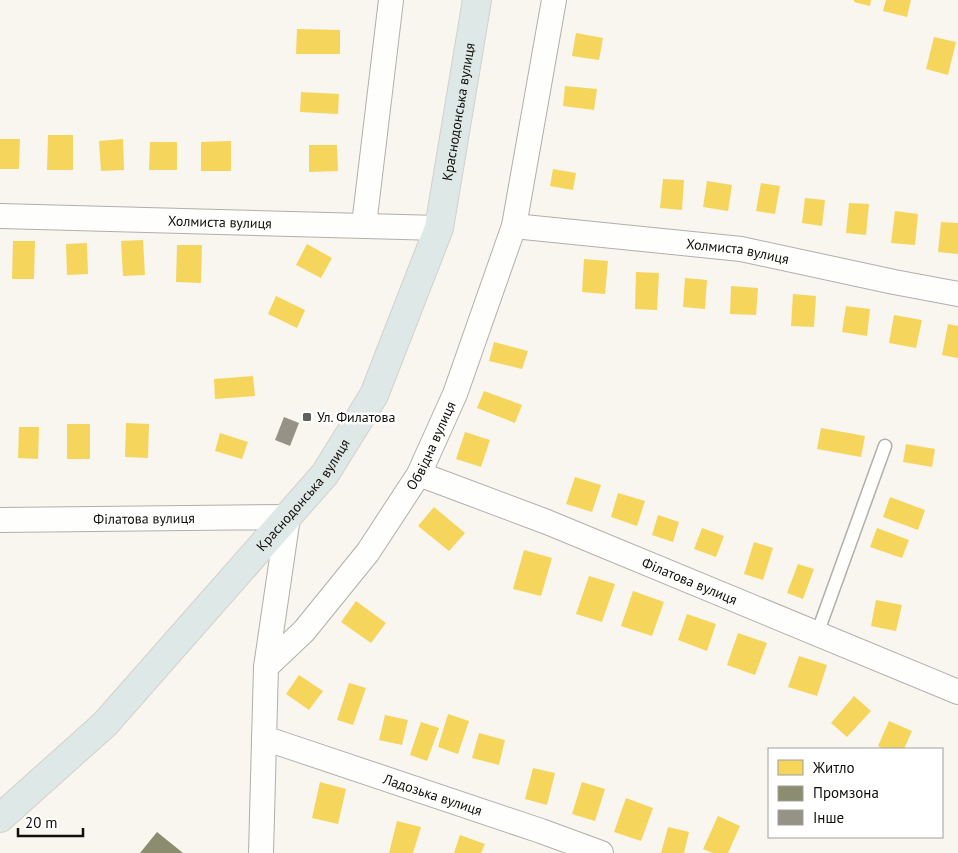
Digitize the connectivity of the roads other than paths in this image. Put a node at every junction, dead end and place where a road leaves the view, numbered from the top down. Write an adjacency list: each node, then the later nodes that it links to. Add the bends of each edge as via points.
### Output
1 (391, 0): 5 (street)
2 (477, 0): 7 (main road, Краснодонська вулиця)
3 (554, 0): 6 (street, Обвідна вулиця)
4 (0, 216): 5 (street, Холмиста вулиця)
5 (364, 225): 7 (street, Холмиста вулиця)
6 (514, 226): 8 (street, Холмиста вулиця, via 742,250); 10 (street, Обвідна вулиця, via 455,394)
7 (440, 228): 11 (main road, Краснодонська вулиця, via 374,395 325,474)
8 (958, 294)
9 (885, 446): 13 (lane)
10 (419, 474): 13 (street, Філатова вулиця, via 547,522); 14 (street, Обвідна вулиця, via 368,552 304,631)
11 (288, 517): 12 (street, Філатова вулиця); 14 (street); 17 (main road, Краснодонська вулиця, via 105,724)
12 (0, 520)
13 (817, 634): 15 (street, Філатова вулиця)
14 (266, 666): 16 (street)
15 (958, 692)
16 (264, 738): 18 (street); 19 (street, Ладозька вулиця)
17 (0, 818)
18 (261, 853)
19 (601, 853)

